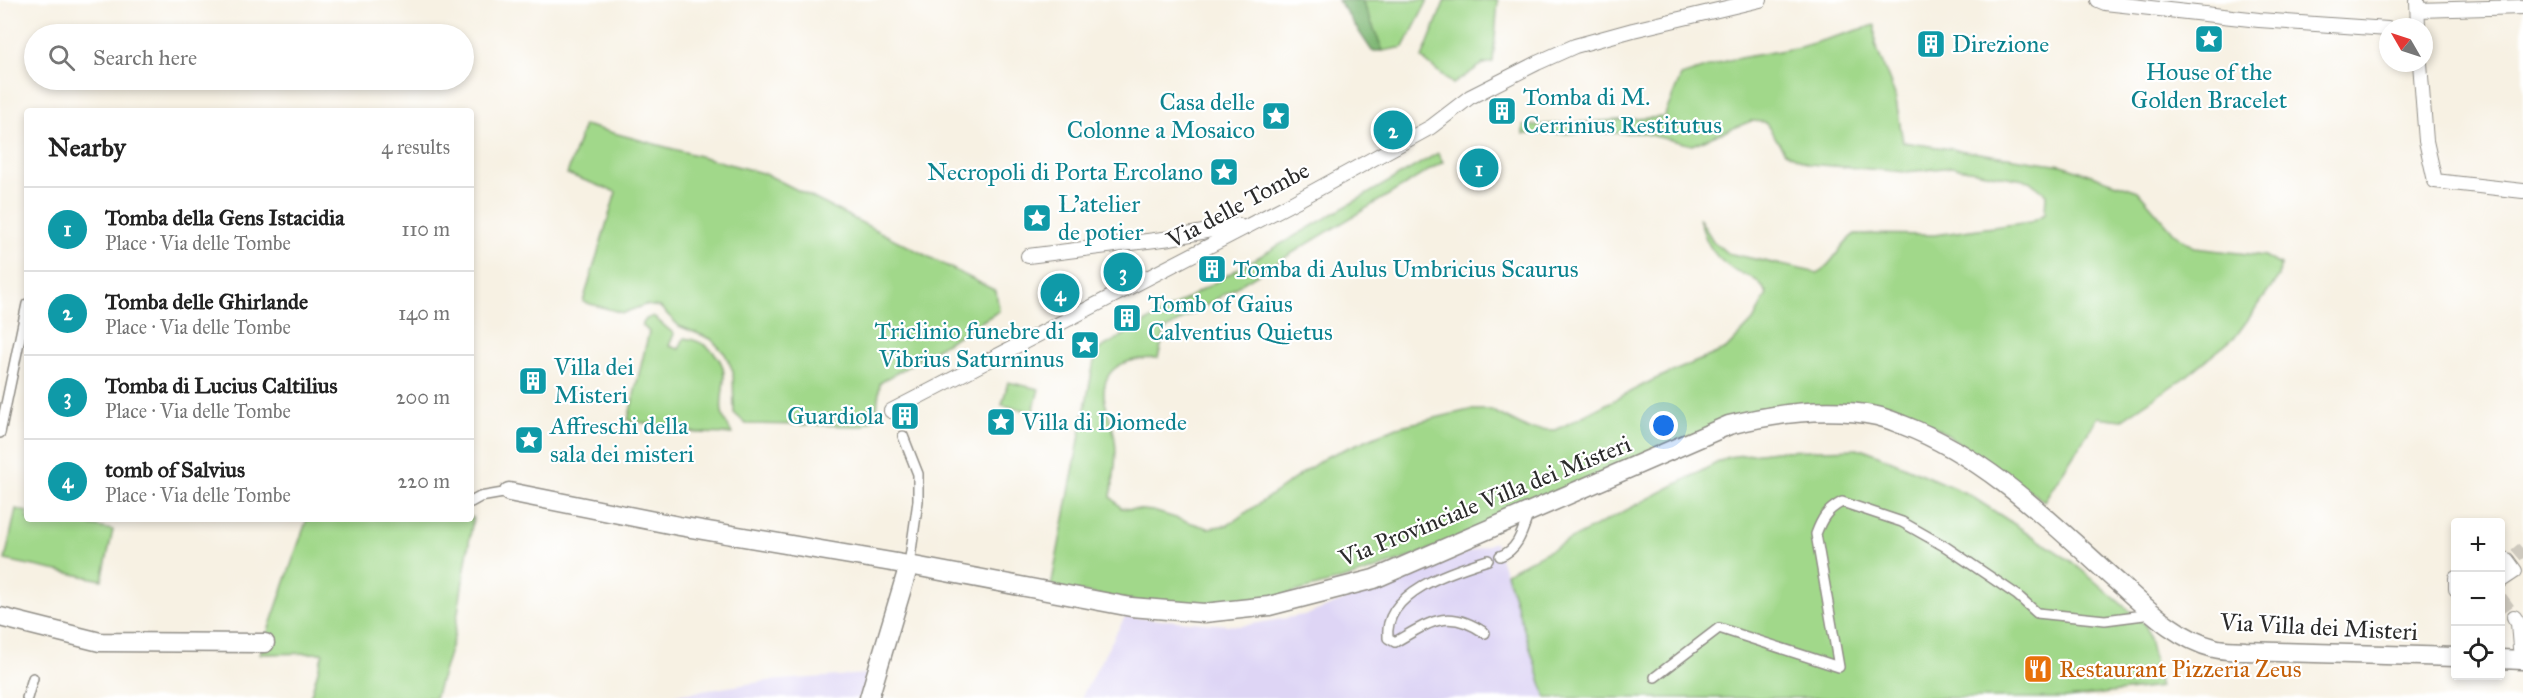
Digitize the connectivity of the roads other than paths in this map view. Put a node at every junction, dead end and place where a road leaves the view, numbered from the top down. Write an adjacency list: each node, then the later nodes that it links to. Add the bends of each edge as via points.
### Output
1 (1760, 0): 10 (street, Via delle Tombe, via 1575,46 1470,97 1431,127)
2 (2098, 0): 6 (street)
3 (2208, 0): 6 (street)
4 (2417, 5): 5 (street)
5 (2523, 7)
6 (2208, 15): 7 (street)
7 (2379, 28)
8 (2421, 72): 9 (street, via 2426,141 2435,181)
9 (2523, 191)
10 (1252, 222): 11 (street, via 1171,238); 13 (street, Via delle Tombe)
11 (1028, 256)
12 (24, 318): 14 (lane)
13 (891, 411)
14 (0, 433)
15 (903, 436): 22 (lane, via 918,474)
16 (509, 492): 17 (lane); 22 (street, Via Provinciale Villa dei Misteri)
17 (474, 500)
18 (1529, 512): 19 (lane, via 1516,545); 22 (street, Via Provinciale Villa dei Misteri, via 1374,579 1269,606 1204,613 1131,607); 24 (street, Via Provinciale Villa dei Misteri, via 1729,425 1770,415 1817,411 1878,416 1922,432 1972,459)
19 (1500, 556)
20 (2508, 558): 23 (street, via 2515,571)
21 (1488, 560): 27 (lane, via 1426,585 1402,600 1387,627 1388,638 1395,642 1434,621 1469,621)
22 (909, 565): 35 (street)
23 (2505, 578)
24 (2154, 614): 29 (street, Via Villa dei Misteri, via 2194,642 2216,649); 32 (lane, via 2105,620 2037,613 1938,542 1902,522 1842,502 1822,517 1816,534 1839,667 1719,628)
25 (0, 617): 28 (street, via 99,642)
26 (2514, 617): 31 (street)
27 (1485, 633)
28 (265, 643)
29 (2451, 657)
30 (2505, 659): 31 (street)
31 (2522, 660)
32 (1655, 677)
33 (33, 678): 34 (lane)
34 (27, 698)
35 (869, 698)

